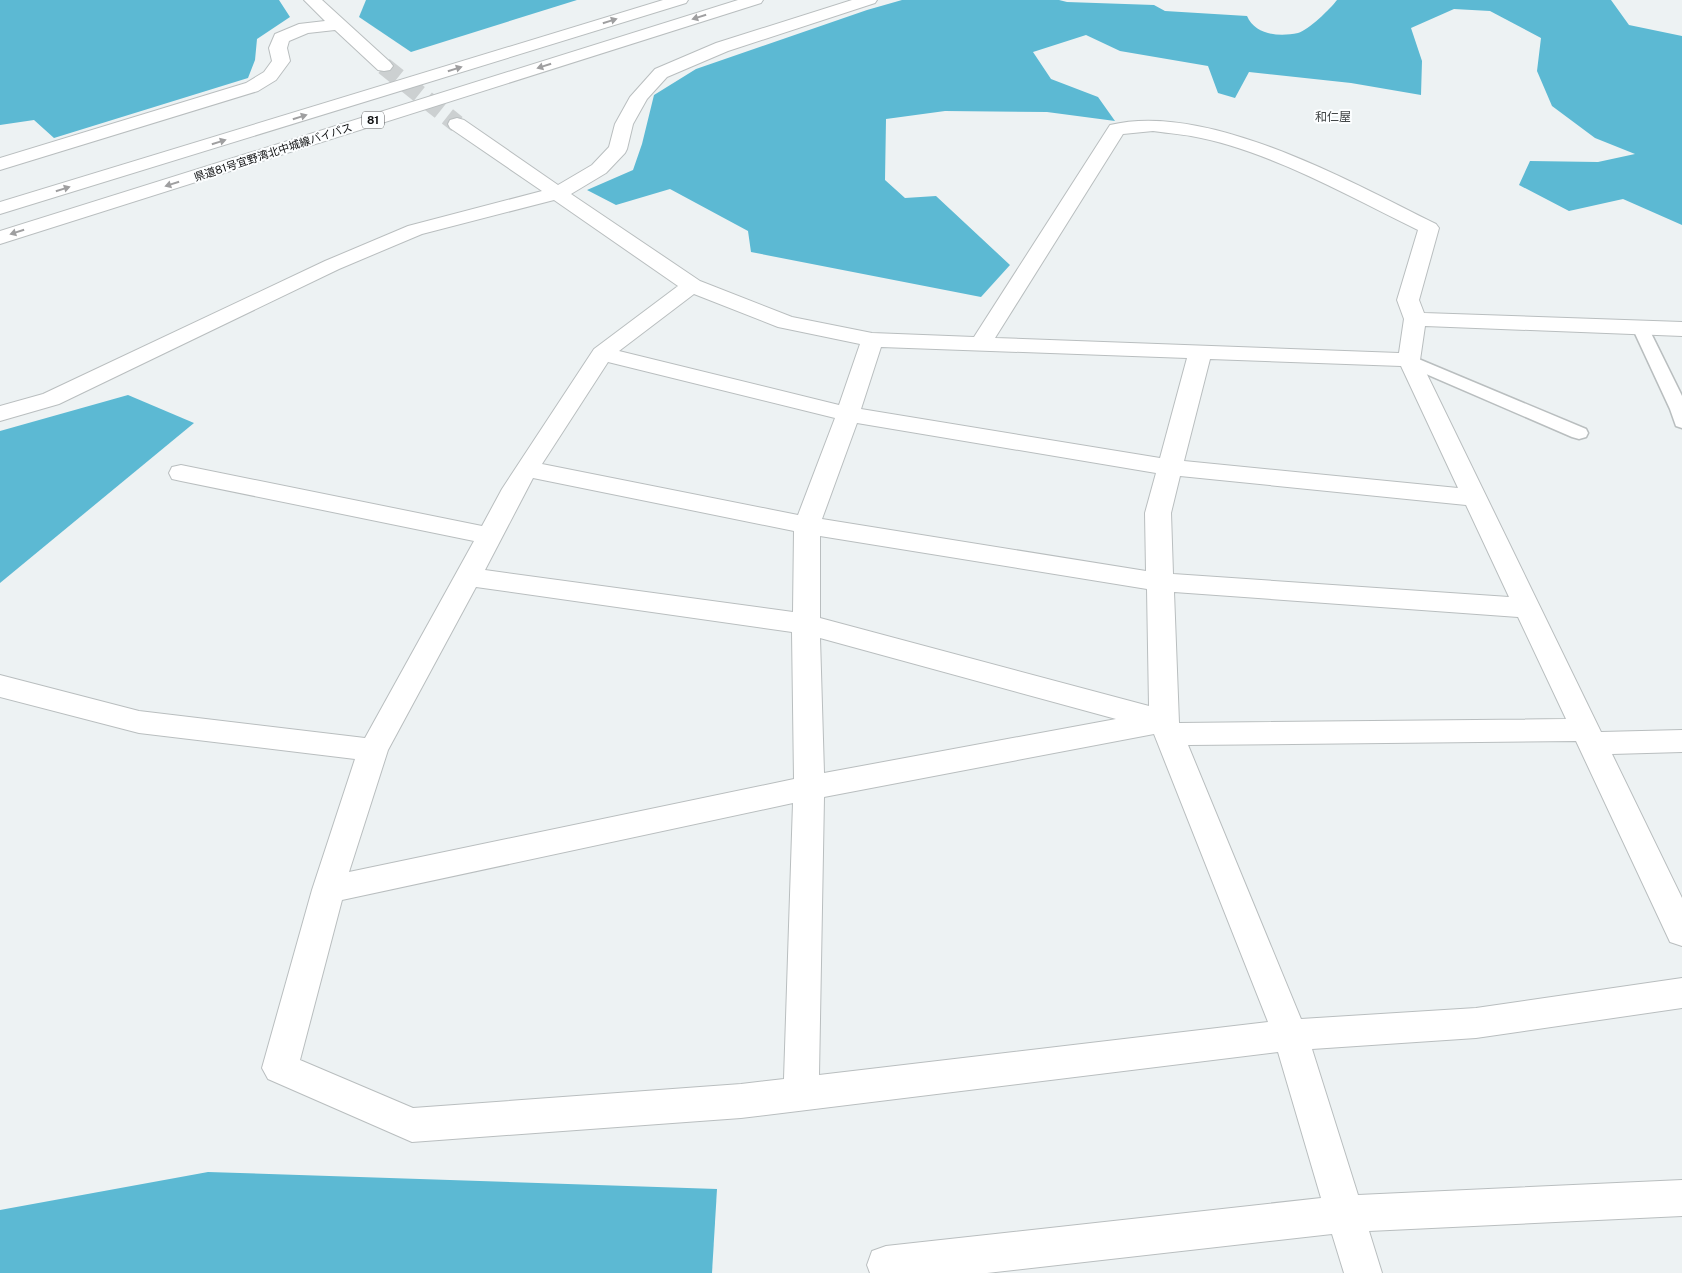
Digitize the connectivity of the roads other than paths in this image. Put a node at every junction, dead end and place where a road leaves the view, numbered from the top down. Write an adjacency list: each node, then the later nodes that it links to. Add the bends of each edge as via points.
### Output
1 (312, 0): 5 (street)
2 (680, 0): 10 (street, 県道81号宜野湾北中城線バイパス / 81, one-way to 2)
3 (869, 0): 9 (street, via 722,47 662,73 639,97 624,124 618,149 599,169)
4 (747, 1): 11 (street, 県道81号宜野湾北中城線バイパス / 81, one-way to 11)
5 (337, 25): 6 (street); 8 (street, via 305,28 281,38 278,48 281,61 270,76 252,87)
6 (384, 66)
7 (457, 124): 9 (street)
8 (0, 164)
9 (558, 193): 12 (street); 21 (street, via 415,230 51,399)
10 (0, 208)
11 (0, 238)
12 (692, 286): 16 (street, via 786,322); 19 (street)
13 (1415, 319): 14 (street); 17 (street, via 1408,300 1429,228 1249,145 1164,127 1131,126 1117,129); 20 (street)
14 (1640, 327): 15 (street); 23 (lane, via 1679,409)
15 (1682, 329)
16 (872, 340): 17 (street); 22 (street)
17 (982, 343): 18 (street)
18 (1200, 352): 20 (street); 25 (street)
19 (602, 354): 22 (street); 26 (street)
20 (1409, 360): 24 (lane); 28 (street)
21 (0, 414)
22 (848, 414): 25 (street); 29 (street)
23 (1682, 422)
24 (1579, 433)
25 (1170, 467): 28 (street); 32 (street, via 1158,513)
26 (527, 469): 29 (street); 30 (street)
27 (180, 473): 30 (street)
28 (1476, 498): 33 (street)
29 (807, 525): 32 (street); 34 (street)
30 (489, 536): 31 (street)
31 (468, 577): 34 (street); 39 (street)
32 (1160, 582): 33 (street); 36 (street)
33 (1529, 608): 37 (street)
34 (806, 624): 36 (street); 40 (street)
35 (0, 686): 39 (street, via 139,722)
36 (1166, 728): 37 (street); 40 (street); 44 (street)
37 (1590, 737): 38 (street); 42 (street)
38 (1682, 741)
39 (373, 750): 41 (street)
40 (809, 788): 41 (street); 45 (street)
41 (328, 890): 45 (street, via 280,1068 412,1124)
42 (1682, 932)
43 (1682, 993): 44 (street, via 1476,1023)
44 (1290, 1035): 45 (street); 47 (street)
45 (801, 1094)
46 (1682, 1198): 47 (street)
47 (1345, 1214): 48 (street); 49 (street)
48 (886, 1265)
49 (1364, 1273)

